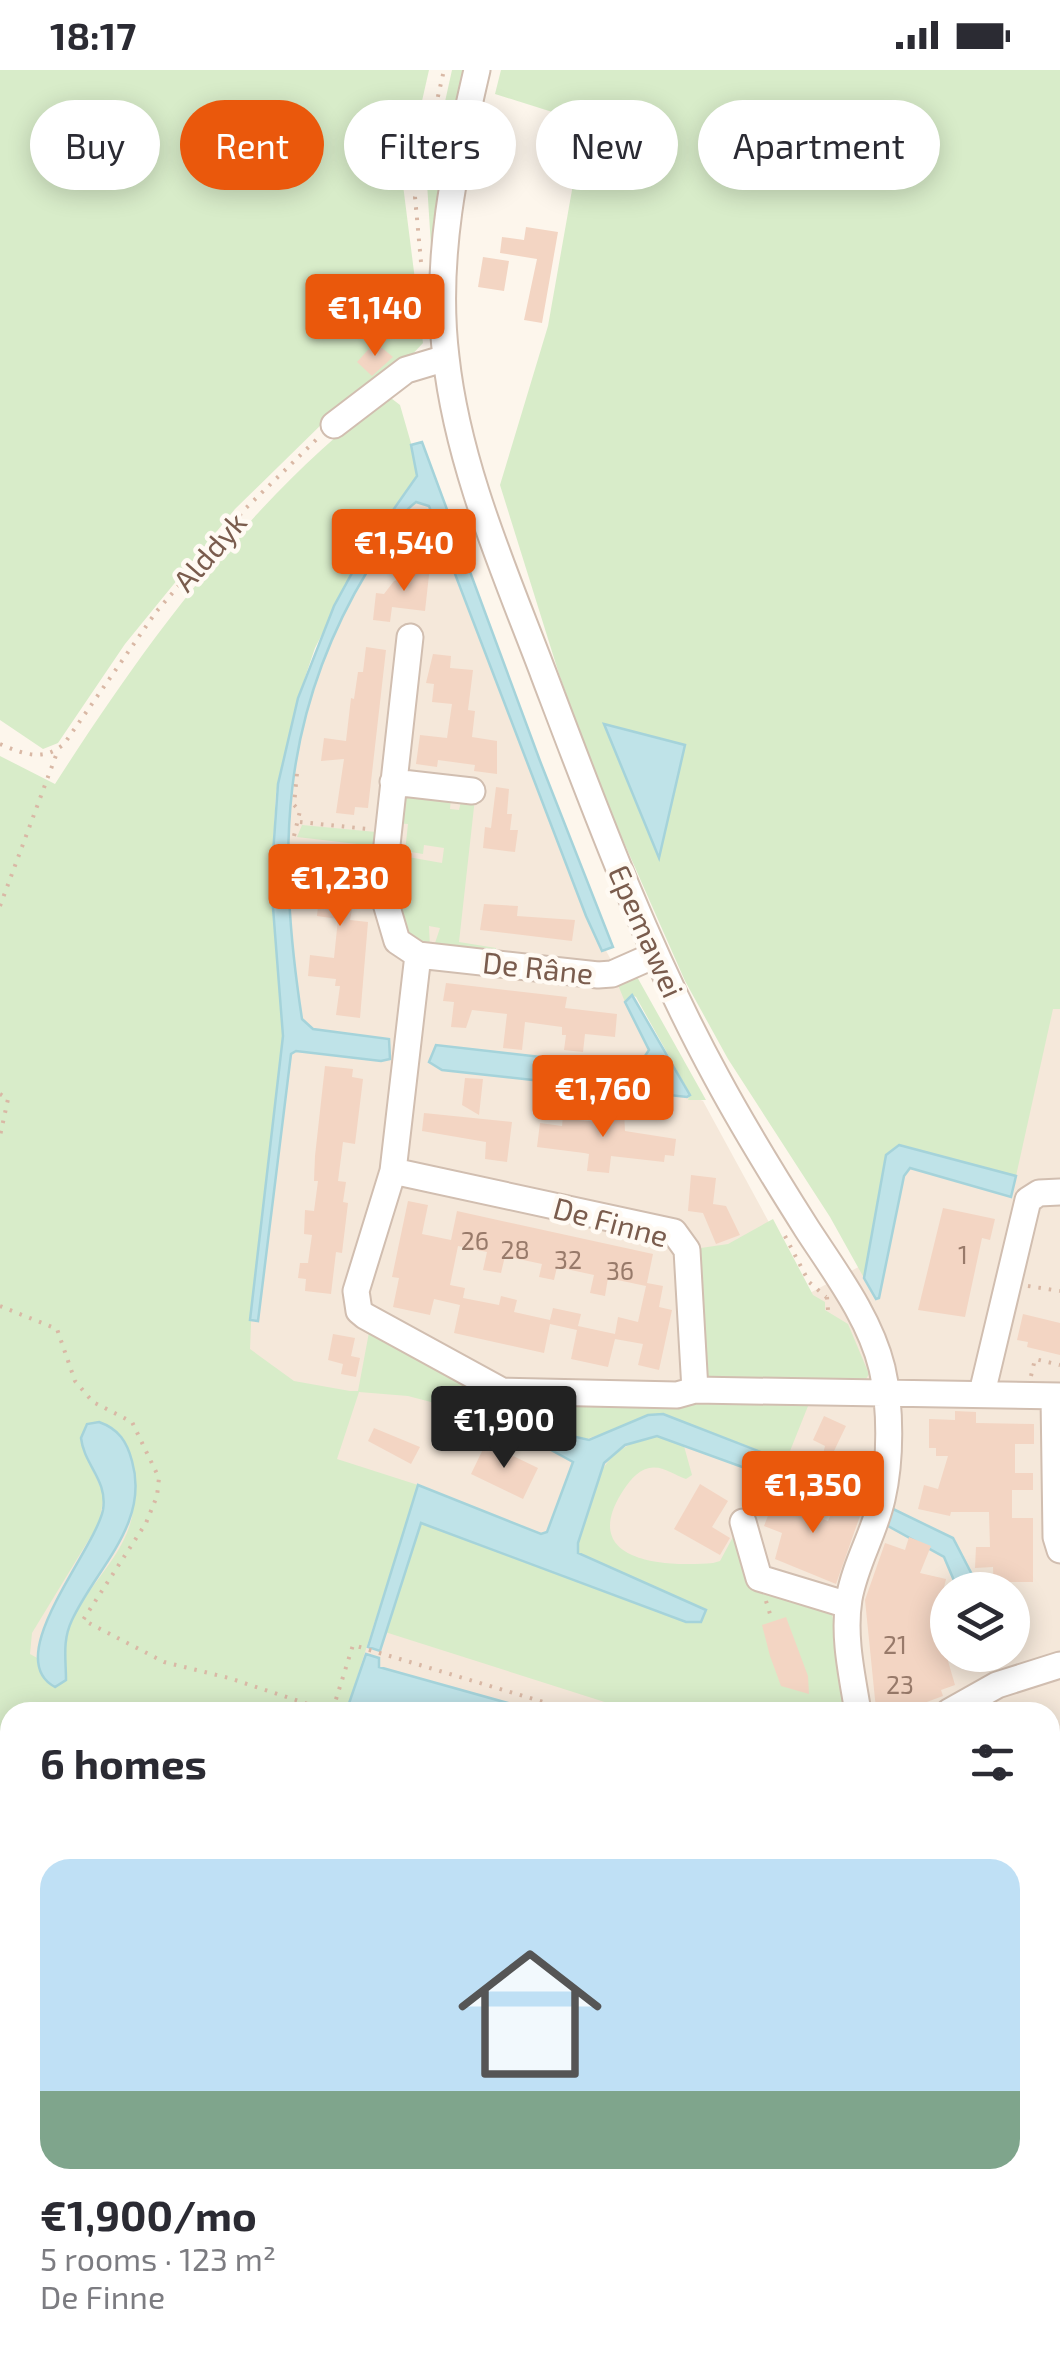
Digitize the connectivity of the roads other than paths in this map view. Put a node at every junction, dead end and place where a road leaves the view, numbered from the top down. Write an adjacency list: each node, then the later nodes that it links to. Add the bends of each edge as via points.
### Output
1 (477, 70): 2 (street, Epemawei, via 444,246)
2 (446, 358): 3 (street, via 406,370); 8 (street, Epemawei, via 462,442 498,554)
3 (334, 425)
4 (410, 637): 5 (street)
5 (393, 782): 6 (street); 7 (street, via 382,870 386,910 397,941)
6 (472, 791)
7 (418, 955): 8 (street, De Râne, via 598,975); 9 (street)
8 (655, 955): 12 (street, Epemawei, via 736,1113 850,1297 875,1349)
9 (393, 1170): 11 (street, De Finne, via 674,1232 687,1250); 11 (street, via 356,1290 358,1311 502,1391)
10 (1060, 1192): 13 (street, via 1028,1200)
11 (695, 1390): 12 (street)
12 (885, 1391): 13 (street); 17 (street, Epemawei, via 882,1502)
13 (982, 1393): 14 (street)
14 (1057, 1396): 16 (street)
15 (743, 1522): 17 (street, via 759,1578)
16 (1060, 1550)
17 (848, 1605): 19 (street, Epemawei)
18 (1060, 1665): 20 (street)
19 (856, 1702)
20 (967, 1702)

